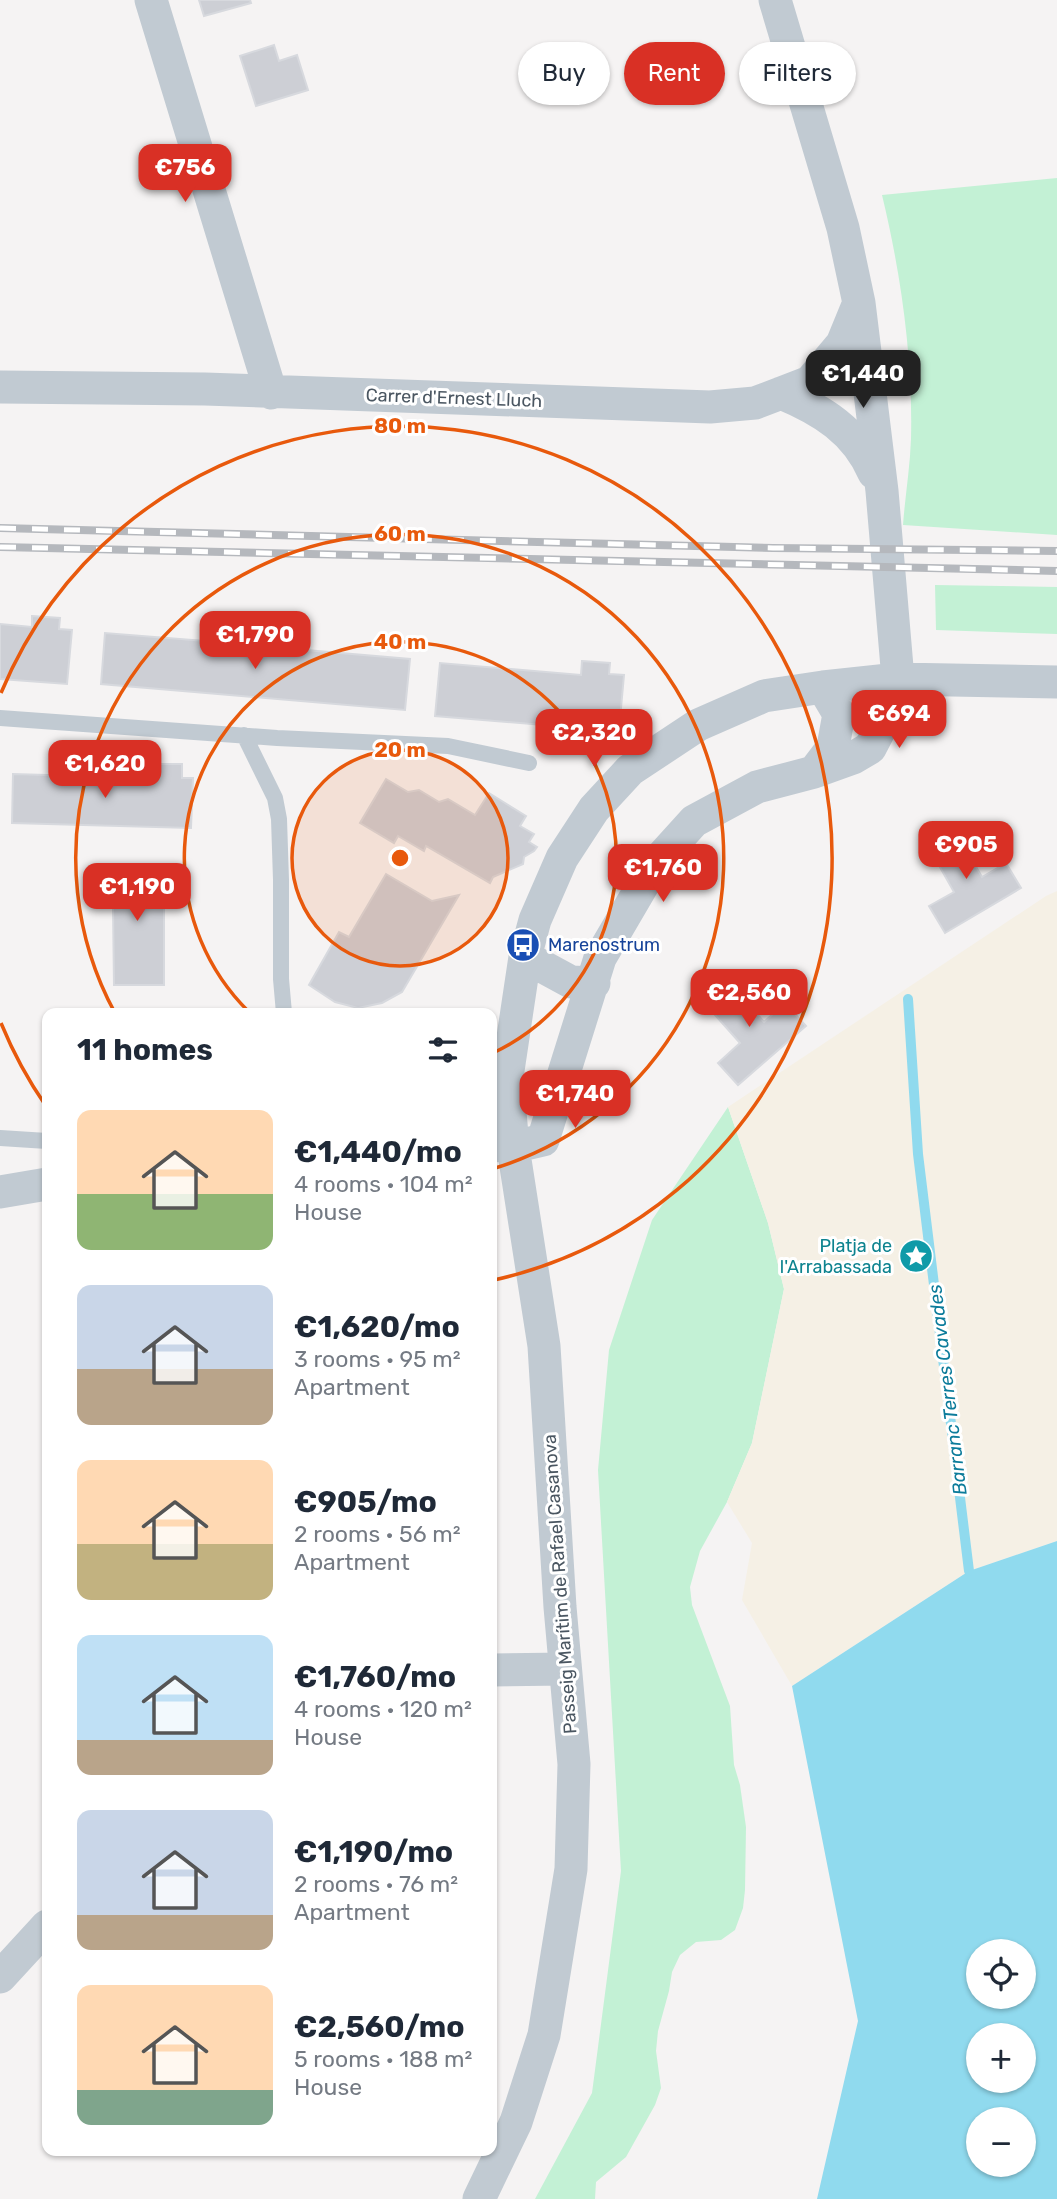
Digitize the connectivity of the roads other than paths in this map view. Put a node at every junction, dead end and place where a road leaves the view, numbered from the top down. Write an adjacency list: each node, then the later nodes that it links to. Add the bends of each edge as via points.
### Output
1 (151, 0): 5 (street)
2 (775, 0): 3 (street, via 843,228)
3 (859, 303): 6 (street, Carrer d'Ernest Lluch, via 842,344 810,382); 7 (street)
4 (0, 387): 5 (street, Carrer d'Ernest Lluch)
5 (271, 393): 6 (street, Carrer d'Ernest Lluch, via 710,407 755,403)
6 (781, 393): 7 (street, via 832,418 853,437)
7 (882, 491): 8 (street)
8 (898, 679): 9 (street, Passeig Marítim de Rafael Casanova); 10 (street, Passeig Marítim de Rafael Casanova); 14 (street, Passeig Marítim de Rafael Casanova, via 870,748)
9 (1057, 682)
10 (823, 687): 14 (street, via 839,714 833,747); 15 (street, Passeig Marítim de Rafael Casanova, via 764,696 698,725 630,770 594,809 562,858 535,920)
11 (0, 718): 12 (lane)
12 (244, 735): 13 (lane, via 448,746); 17 (lane, via 275,798 279,819)
13 (529, 762)
14 (814, 772): 16 (street, Passeig Marítim de Rafael Casanova, via 757,787 694,821 655,864 600,958)
15 (525, 957): 16 (street, via 571,982); 18 (street, Passeig Marítim de Rafael Casanova)
16 (594, 983): 19 (street, Passeig Marítim de Rafael Casanova)
17 (285, 1008)
18 (500, 1078): 19 (lane); 22 (street, Passeig Marítim de Rafael Casanova)
19 (555, 1103): 22 (street, Passeig Marítim de Rafael Casanova)
20 (0, 1138): 21 (lane)
21 (42, 1142)
22 (516, 1144): 25 (street, Passeig Marítim de Rafael Casanova, via 544,1346)
23 (42, 1185): 24 (street)
24 (0, 1192)
25 (565, 1669): 26 (street); 29 (street, Passeig Marítim de Rafael Casanova, via 574,1763 571,1869 544,2035 516,2122)
26 (497, 1670)
27 (42, 1931): 28 (street)
28 (0, 1977)
29 (479, 2199)

